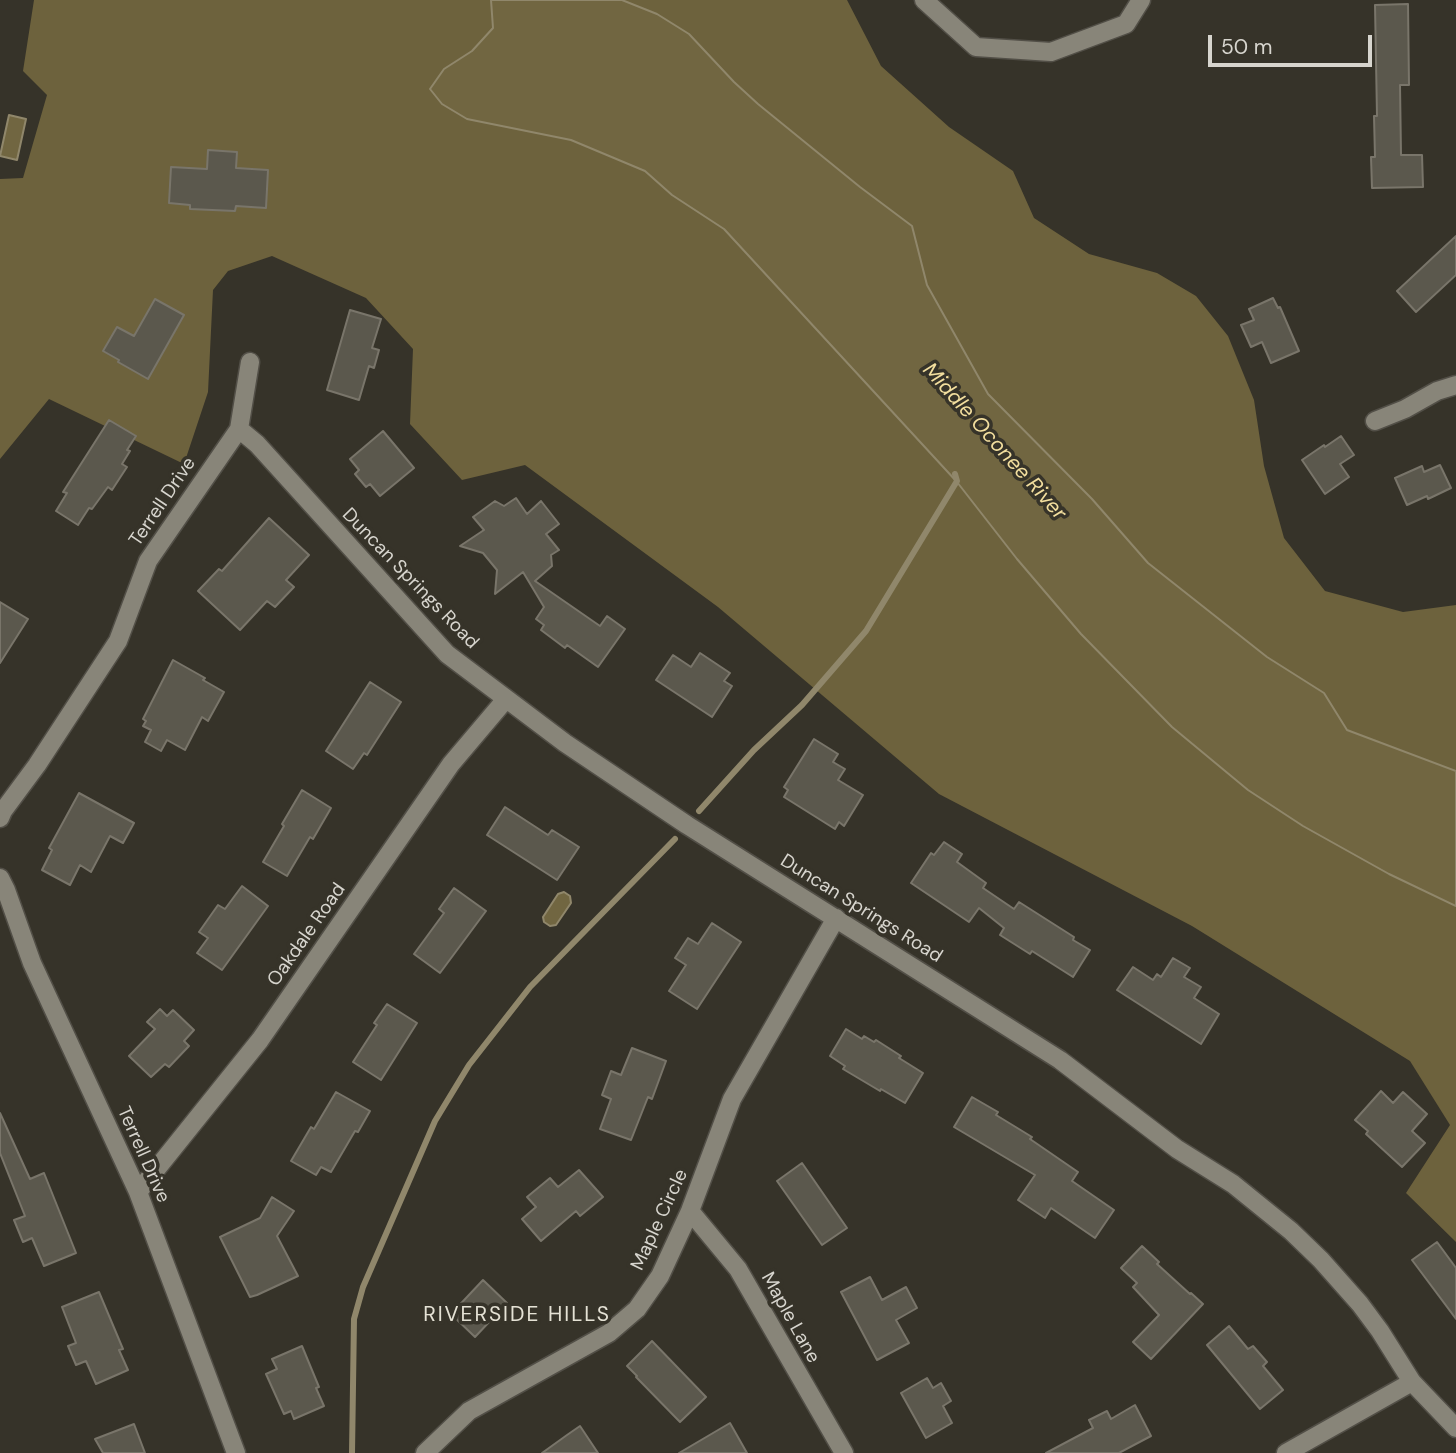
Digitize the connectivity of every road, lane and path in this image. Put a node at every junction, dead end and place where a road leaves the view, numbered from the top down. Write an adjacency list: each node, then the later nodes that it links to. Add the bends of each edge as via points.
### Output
1 (923, 0): 2 (street, via 976,47 1052,52 1126,24)
2 (1141, 0)
3 (250, 362): 6 (street)
4 (1456, 385): 5 (street)
5 (1375, 421)
6 (239, 429): 7 (street, Duncan Springs Road, via 447,654); 8 (street, Terrell Drive, via 148,561 118,640)
7 (506, 699): 10 (street, Duncan Springs Road, via 687,825); 11 (street, Oakdale Road, via 451,764 260,1040)
8 (0, 818)
9 (0, 878): 11 (street, Terrell Drive, via 32,963)
10 (836, 918): 12 (street, Maple Circle, via 732,1099); 13 (street, Duncan Springs Road, via 1060,1060 1177,1149 1242,1191 1321,1260 1373,1322)
11 (138, 1192): 15 (street, Terrell Drive)
12 (690, 1211): 16 (street, Maple Circle, via 660,1276 636,1309 609,1333 469,1411); 17 (street, Maple Lane, via 738,1269)
13 (1412, 1382): 14 (street, Duncan Springs Road); 18 (street)
14 (1456, 1429)
15 (236, 1453)
16 (425, 1453)
17 (844, 1453)
18 (1286, 1453)

